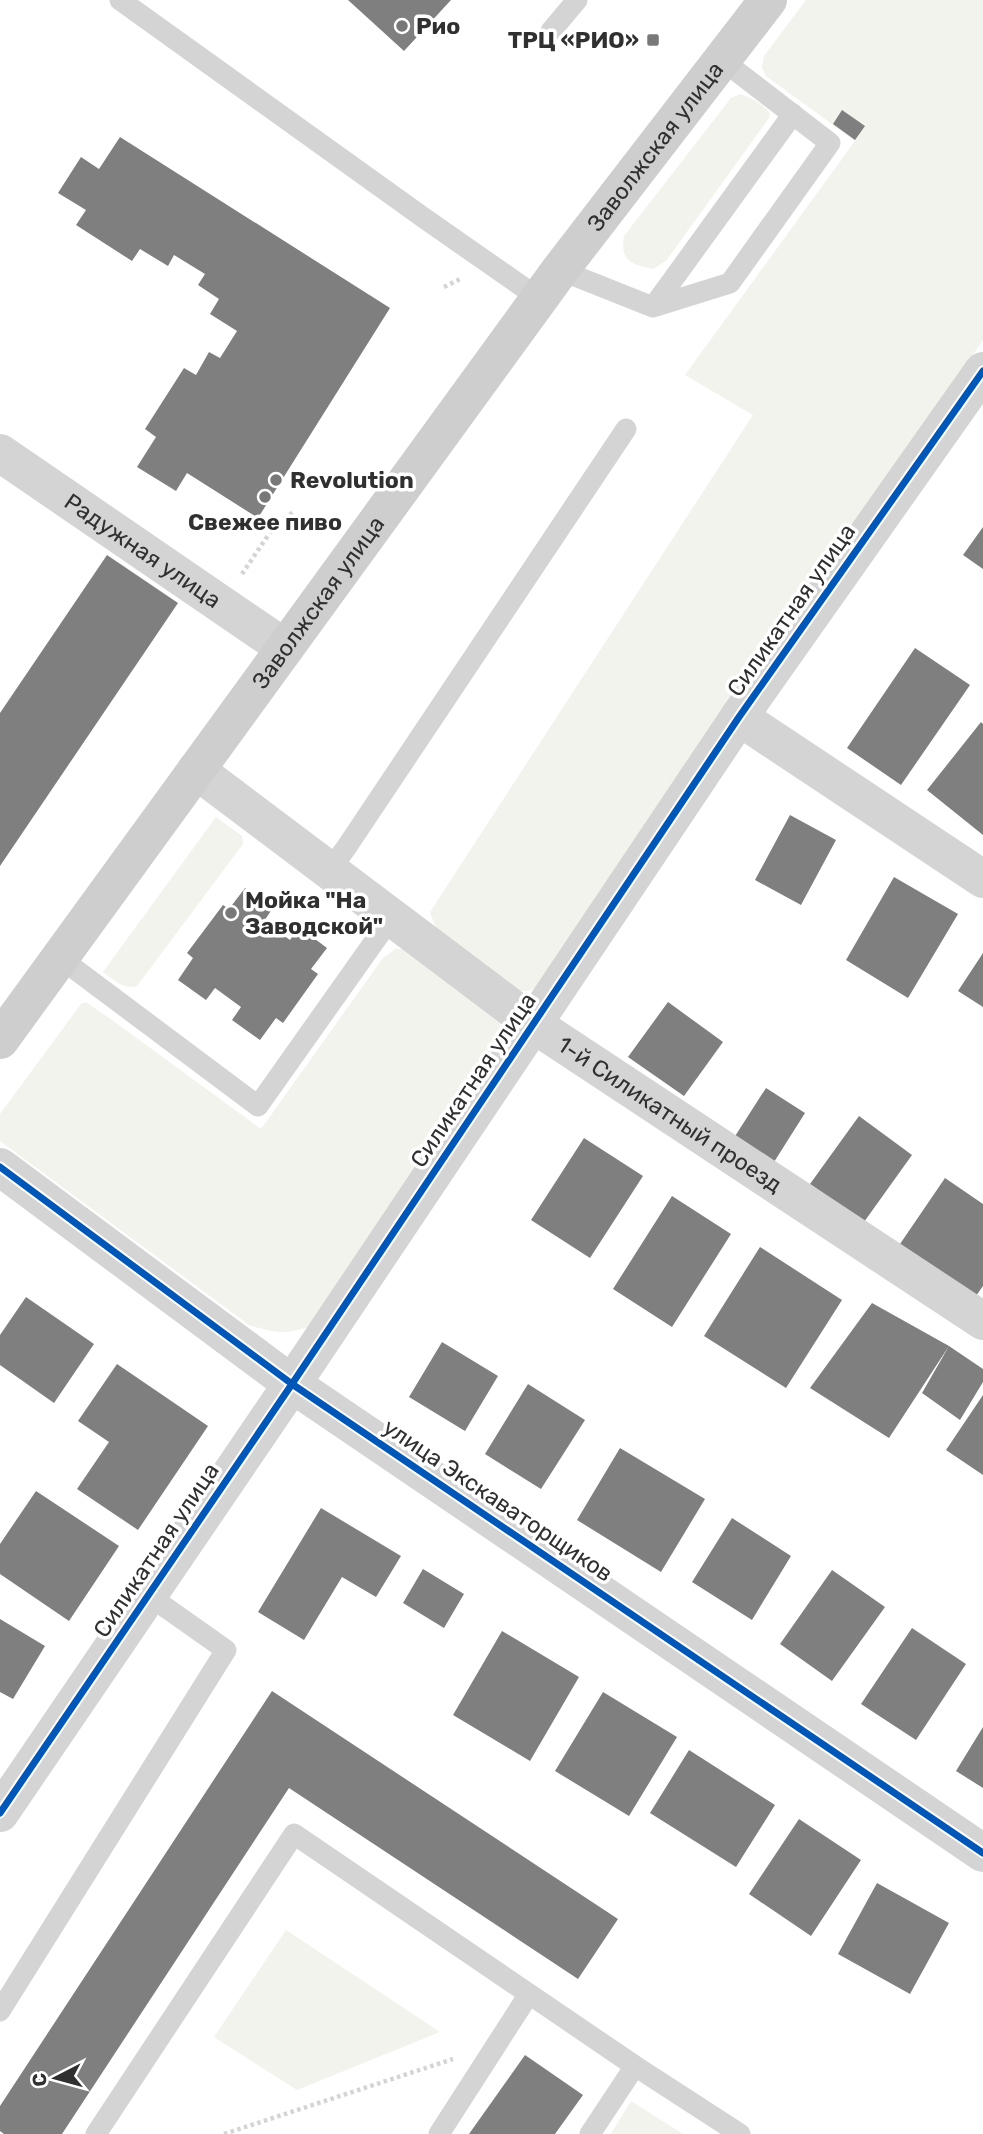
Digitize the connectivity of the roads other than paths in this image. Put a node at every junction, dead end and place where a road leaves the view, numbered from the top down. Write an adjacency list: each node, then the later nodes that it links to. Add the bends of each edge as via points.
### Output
1 (120, 0): 7 (lane, via 412,210)
2 (578, 0): 4 (lane)
3 (768, 0): 5 (main road, Заволжская улица)
4 (551, 31)
5 (722, 60): 6 (lane); 7 (main road, Заволжская улица)
6 (793, 114): 8 (lane); 8 (lane, via 830,143 730,283)
7 (550, 284): 8 (lane); 12 (main road, Заволжская улица)
8 (653, 307)
9 (982, 374): 13 (street, Силикатная улица)
10 (626, 429): 15 (lane)
11 (0, 453): 12 (street, Радужная улица)
12 (285, 648): 14 (main road, Заволжская улица)
13 (739, 717): 16 (street); 19 (street, Силикатная улица)
14 (197, 771): 15 (street, 1-й Силикатный проезд); 18 (main road, Заволжская улица)
15 (329, 871): 17 (street, 1-й Силикатный проезд)
16 (983, 879)
17 (391, 918): 18 (lane, via 258,1106); 19 (street, 1-й Силикатный проезд)
18 (60, 958): 20 (main road, Заволжская улица)
19 (533, 1024): 22 (street, 1-й Силикатный проезд); 23 (street, Силикатная улица)
20 (0, 1040)
21 (0, 1167): 23 (street, улица Экскаваторщиков)
22 (983, 1321)
23 (292, 1384): 24 (street, Силикатная улица); 26 (street, улица Экскаваторщиков)
24 (148, 1595): 25 (street, Силикатная улица); 28 (lane, via 226,1650)
25 (0, 1814)
26 (983, 1853)
27 (529, 1994): 29 (lane); 30 (lane, via 294,1834); 31 (lane)
28 (0, 2011)
29 (635, 2066): 32 (lane); 33 (lane)
30 (96, 2134)
31 (439, 2134)
32 (590, 2134)
33 (740, 2134)

